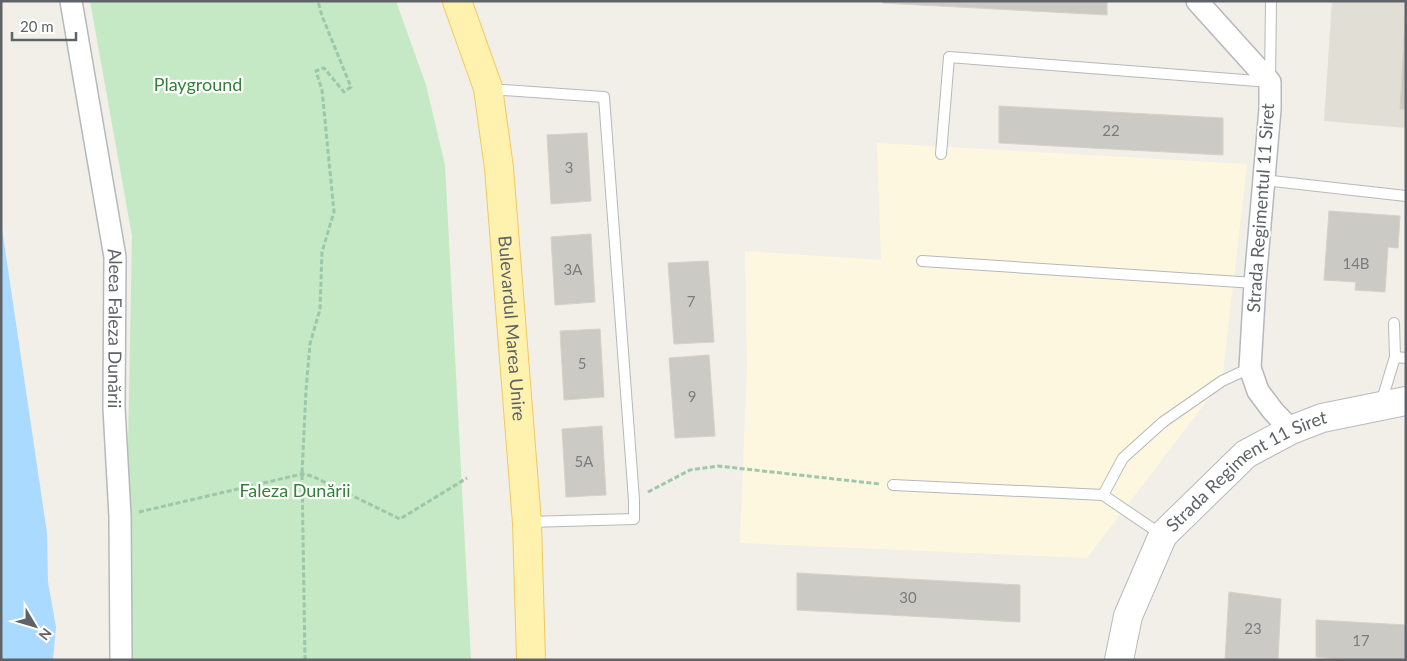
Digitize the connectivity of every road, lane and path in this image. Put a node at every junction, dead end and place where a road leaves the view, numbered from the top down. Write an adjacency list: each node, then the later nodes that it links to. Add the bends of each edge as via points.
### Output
1 (71, 1): 23 (street, Aleea Faleza Dunării, via 115,258 114,408)
2 (318, 1): 18 (path, via 351,87 344,92 324,68 316,71 322,90 334,212 322,252 320,309 310,344)
3 (457, 1): 7 (main road, Bulevardul Marea Unire)
4 (1197, 1): 6 (street, Strada Regimentul 11 Siret)
5 (1271, 1): 6 (lane)
6 (1270, 82): 8 (lane, via 949,57); 9 (street, Strada Regimentul 11 Siret)
7 (488, 88): 22 (lane, via 604,97); 24 (main road, Bulevardul Marea Unire, via 499,168)
8 (941, 154)
9 (1263, 180): 10 (lane); 12 (street, Strada Regimentul 11 Siret)
10 (1406, 196)
11 (922, 261): 12 (lane)
12 (1255, 283): 15 (street, Strada Regimentul 11 Siret)
13 (1394, 323): 14 (lane)
14 (1400, 357): 16 (lane)
15 (1250, 368): 17 (street, Strada Regimentul 11 Siret, via 1258,391); 21 (lane, via 1222,382 1163,422 1123,458)
16 (1393, 404): 17 (street, Strada Regiment 11 Siret, via 1322,418)
17 (1291, 430): 25 (street, Strada Regiment 11 Siret, via 1246,454)
18 (302, 474): 19 (path, via 400,519); 23 (path); 27 (path)
19 (467, 478)
20 (893, 485): 21 (lane); 22 (path, via 718,466 690,470)
21 (1103, 495): 25 (lane)
22 (634, 500): 24 (lane, via 634,519)
23 (120, 516): 26 (street, Aleea Faleza Dunării)
24 (527, 522): 28 (main road, Bulevardul Marea Unire)
25 (1163, 535): 29 (street, Strada Regiment 11 Siret, via 1128,616)
26 (121, 660)
27 (305, 660)
28 (532, 660)
29 (1119, 660)

